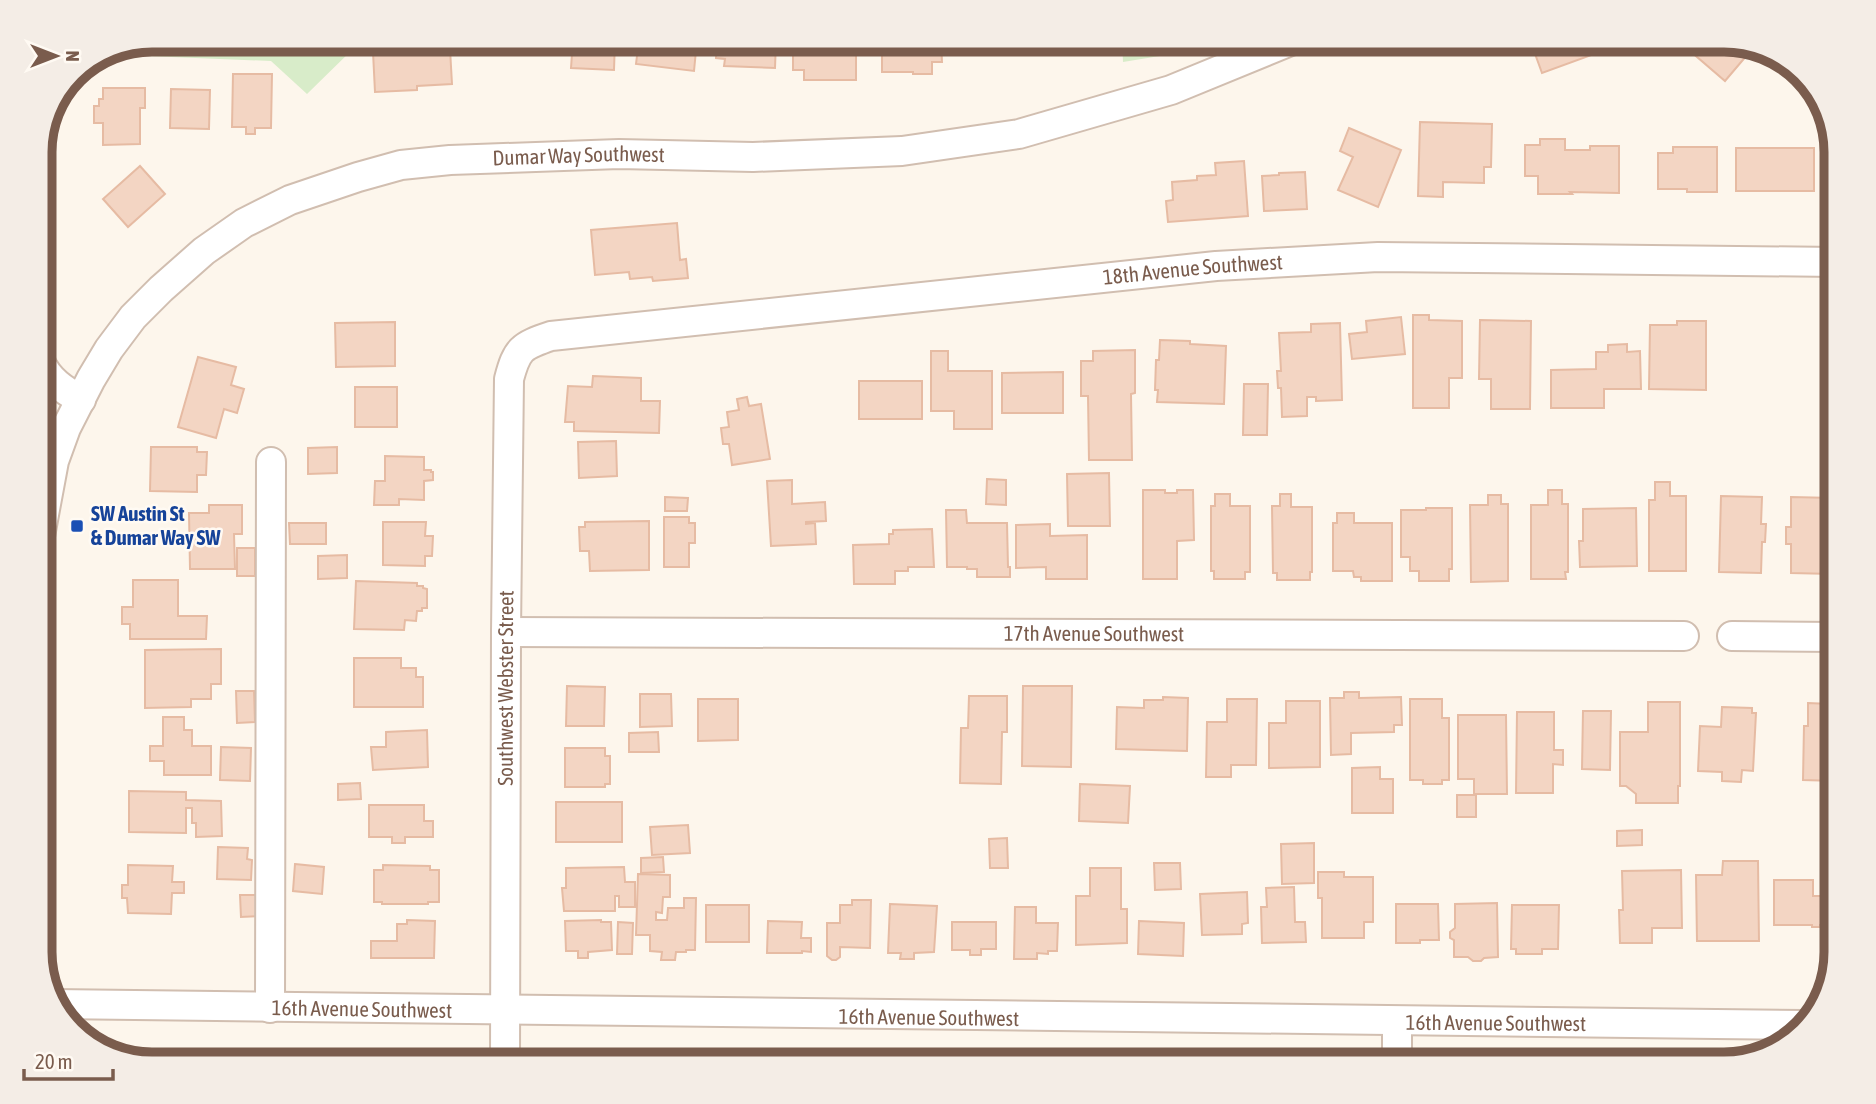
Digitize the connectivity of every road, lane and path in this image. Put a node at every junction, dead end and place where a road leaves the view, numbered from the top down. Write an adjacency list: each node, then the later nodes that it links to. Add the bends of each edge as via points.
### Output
1 (1264, 52): 5 (street, Dumar Way Southwest, via 1171,90 1019,134 902,151 463,159 401,165 358,177 290,200 244,223 204,251 133,317)
2 (1823, 262): 3 (street, 18th Avenue Southwest, via 1378,257 1216,266)
3 (551, 337): 8 (street, Southwest Webster Street, via 526,345 514,358 509,379)
4 (53, 380): 5 (street)
5 (81, 400): 7 (street, Dumar Way Southwest)
6 (271, 462): 13 (street)
7 (53, 466)
8 (506, 632): 9 (street, 17th Avenue Southwest); 14 (street, Southwest Webster Street)
9 (1684, 636)
10 (1732, 636): 11 (street)
11 (1824, 637)
12 (68, 1004): 13 (street, 16th Avenue Southwest)
13 (270, 1008): 14 (street, 16th Avenue Southwest)
14 (505, 1013): 15 (street, 16th Avenue Southwest); 17 (street, Southwest Webster Street)
15 (1396, 1023): 16 (street, 16th Avenue Southwest); 18 (street)
16 (1791, 1025)
17 (505, 1052)
18 (1396, 1052)

